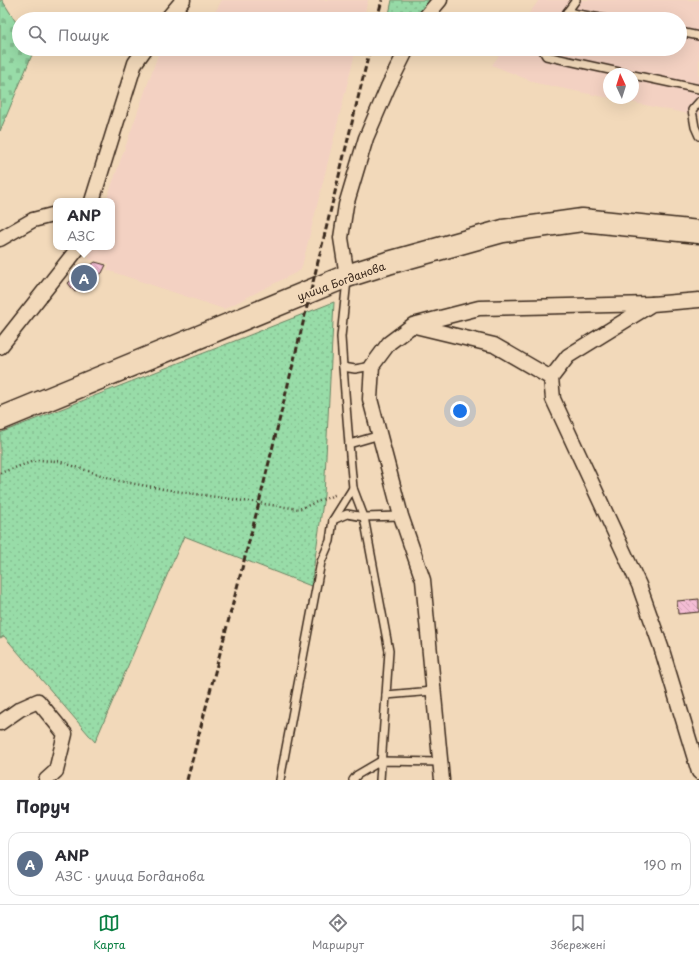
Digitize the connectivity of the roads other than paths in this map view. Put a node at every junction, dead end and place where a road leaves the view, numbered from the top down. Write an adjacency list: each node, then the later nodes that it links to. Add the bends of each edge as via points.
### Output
1 (183, 0): 4 (street)
2 (440, 0): 5 (street)
3 (576, 0): 6 (lane)
4 (174, 12)
5 (430, 12)
6 (567, 12)
7 (687, 33): 8 (lane)
8 (699, 36)
9 (140, 56): 17 (street, via 135,63)
10 (404, 56): 22 (street, via 366,138 346,205 341,238)
11 (546, 56): 12 (lane)
12 (603, 69)
13 (639, 76): 14 (lane)
14 (699, 89)
15 (699, 102): 16 (lane, via 692,110)
16 (699, 136)
17 (93, 198)
18 (53, 215): 20 (street, via 33,220)
19 (699, 232): 22 (main road, улица Богданова, via 582,220 503,231)
20 (0, 239)
21 (77, 250): 26 (street)
22 (347, 276): 28 (lane, via 341,337); 30 (main road, улица Богданова)
23 (699, 300): 24 (street)
24 (652, 304): 25 (street, via 479,308); 29 (street, via 568,356)
25 (413, 325): 27 (street, via 390,343); 29 (street, via 494,345)
26 (0, 347)
27 (372, 366): 28 (lane, via 355,369); 31 (street, via 370,399)
28 (343, 367): 32 (lane)
29 (551, 378): 42 (street, via 553,399 639,585 661,647)
30 (0, 419)
31 (380, 435): 32 (lane); 34 (street)
32 (349, 444): 33 (lane)
33 (352, 488): 35 (lane); 36 (lane)
34 (401, 516): 35 (lane); 37 (street, via 423,580)
35 (364, 517): 36 (lane, via 346,514); 38 (lane, via 389,651)
36 (334, 520): 44 (lane, via 330,541 321,562)
37 (433, 691): 38 (lane); 41 (street)
38 (386, 695): 40 (lane)
39 (0, 723): 43 (street, via 20,709 38,702 65,734 56,771)
40 (381, 762): 41 (lane); 45 (lane, via 357,775); 46 (lane)
41 (440, 762): 47 (street)
42 (699, 772)
43 (46, 780)
44 (280, 780)
45 (353, 780)
46 (380, 780)
47 (442, 780)

